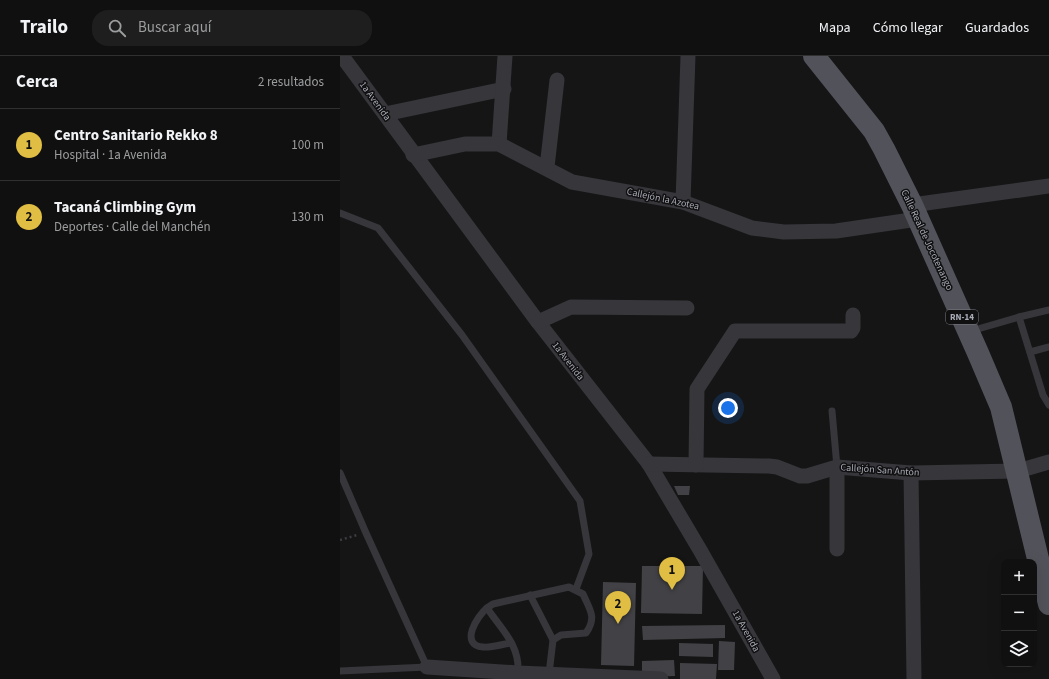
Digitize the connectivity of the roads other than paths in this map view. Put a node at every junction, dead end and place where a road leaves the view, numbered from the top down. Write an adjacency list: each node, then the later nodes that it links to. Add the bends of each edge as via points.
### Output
1 (342, 56): 7 (street, 1a Avenida)
2 (505, 56): 6 (street)
3 (688, 56): 12 (street)
4 (814, 56): 13 (main road, Calle Real de Jocotenango / RN-14, via 874,131)
5 (557, 80): 10 (street)
6 (504, 90): 7 (street); 8 (street)
7 (385, 114): 9 (street, 1a Avenida)
8 (499, 144): 9 (street, Callejón la Azotea, via 465,144); 10 (street, Callejón la Azotea)
9 (413, 155): 19 (street, 1a Avenida)
10 (547, 167): 12 (street, Callejón la Azotea, via 572,182)
11 (1049, 186): 13 (street, Callejón la Azotea)
12 (683, 202): 13 (street, Callejón la Azotea, via 752,228 784,232 836,231)
13 (915, 212): 20 (main road, Calle Real de Jocotenango / RN-14)
14 (340, 213): 33 (lane, via 378,228 462,335 580,501 589,554)
15 (687, 308): 19 (street, via 571,307)
16 (1049, 310): 18 (lane)
17 (853, 315): 27 (street, via 851,331 735,331 697,389)
18 (1019, 317): 20 (lane); 22 (lane)
19 (538, 322): 26 (street, 1a Avenida)
20 (969, 332): 29 (main road, Calle Real de Jocotenango / RN-14, via 1001,407)
21 (1049, 347): 22 (lane)
22 (1030, 352): 23 (lane)
23 (1049, 405)
24 (832, 411): 28 (lane)
25 (1049, 462): 29 (street, Callejón San Antón)
26 (649, 464): 27 (street, Callejón San Antón); 45 (street, 1a Avenida)
27 (696, 465): 28 (street, Callejón San Antón, via 777,467 800,476)
28 (837, 467): 31 (street, Callejón San Antón); 32 (street)
29 (1018, 471): 31 (street, Callejón San Antón); 35 (main road, Calle Real de Jocotenango / RN-14)
30 (340, 473): 39 (lane)
31 (911, 473): 46 (street)
32 (837, 549)
33 (576, 590): 34 (lane, via 569,587); 37 (lane, via 583,594 593,616 592,623 586,632)
34 (530, 595): 36 (lane); 37 (lane)
35 (1049, 604)
36 (486, 608): 38 (lane); 38 (lane, via 478,614 471,627 472,639 476,645 483,647)
37 (553, 640): 42 (lane)
38 (511, 642): 41 (lane, via 519,660)
39 (427, 667): 40 (lane); 41 (street)
40 (340, 671)
41 (518, 673): 42 (street)
42 (549, 674): 43 (street)
43 (566, 677): 44 (street)
44 (661, 679)
45 (773, 679)
46 (914, 679)

